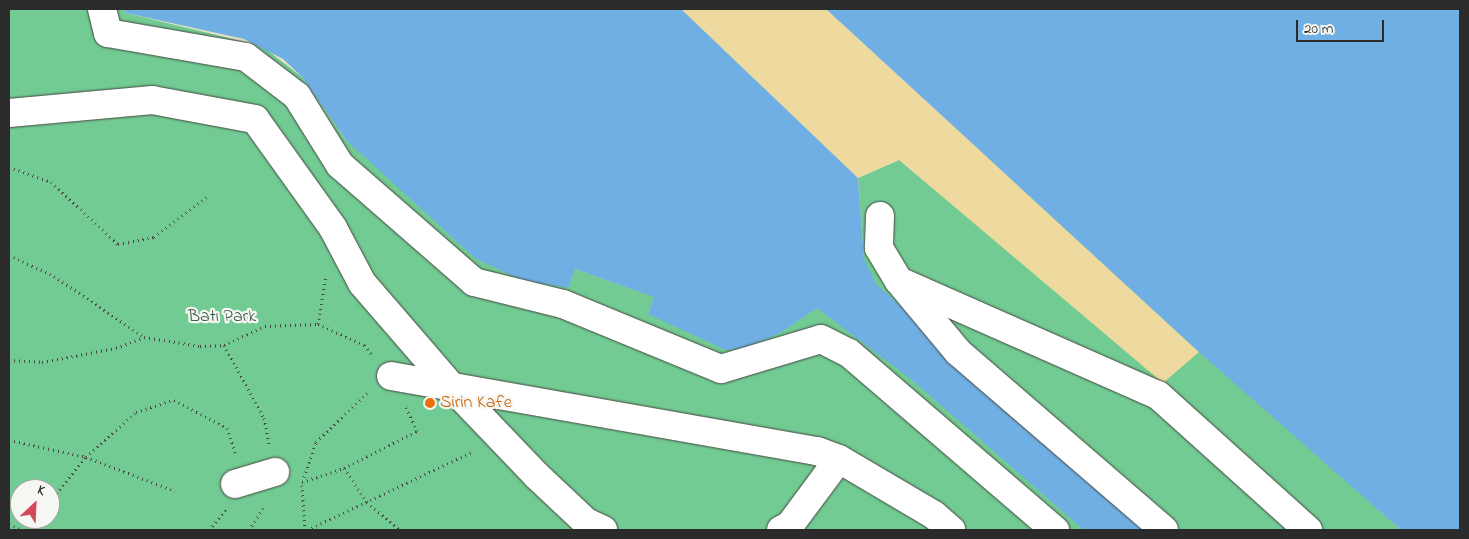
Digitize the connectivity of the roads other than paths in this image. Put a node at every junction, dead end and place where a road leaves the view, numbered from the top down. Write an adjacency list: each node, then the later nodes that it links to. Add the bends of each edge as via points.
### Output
1 (102, 9): 13 (street, via 108,33 246,57 296,96 340,165 474,282 563,304 722,369 820,339 849,353)
2 (9, 113): 6 (street, via 152,100 255,119 333,228 362,283)
3 (880, 216): 4 (street, via 880,248)
4 (899, 281): 14 (street, via 958,352); 15 (street, via 1158,395)
5 (391, 376): 6 (street)
6 (451, 386): 7 (street, via 539,399); 10 (street, via 586,522)
7 (840, 459): 11 (street, via 790,525); 12 (street, via 934,515)
8 (276, 482): 9 (street)
9 (235, 484)
10 (603, 530)
11 (781, 530)
12 (951, 530)
13 (1055, 530)
14 (1164, 530)
15 (1308, 530)

